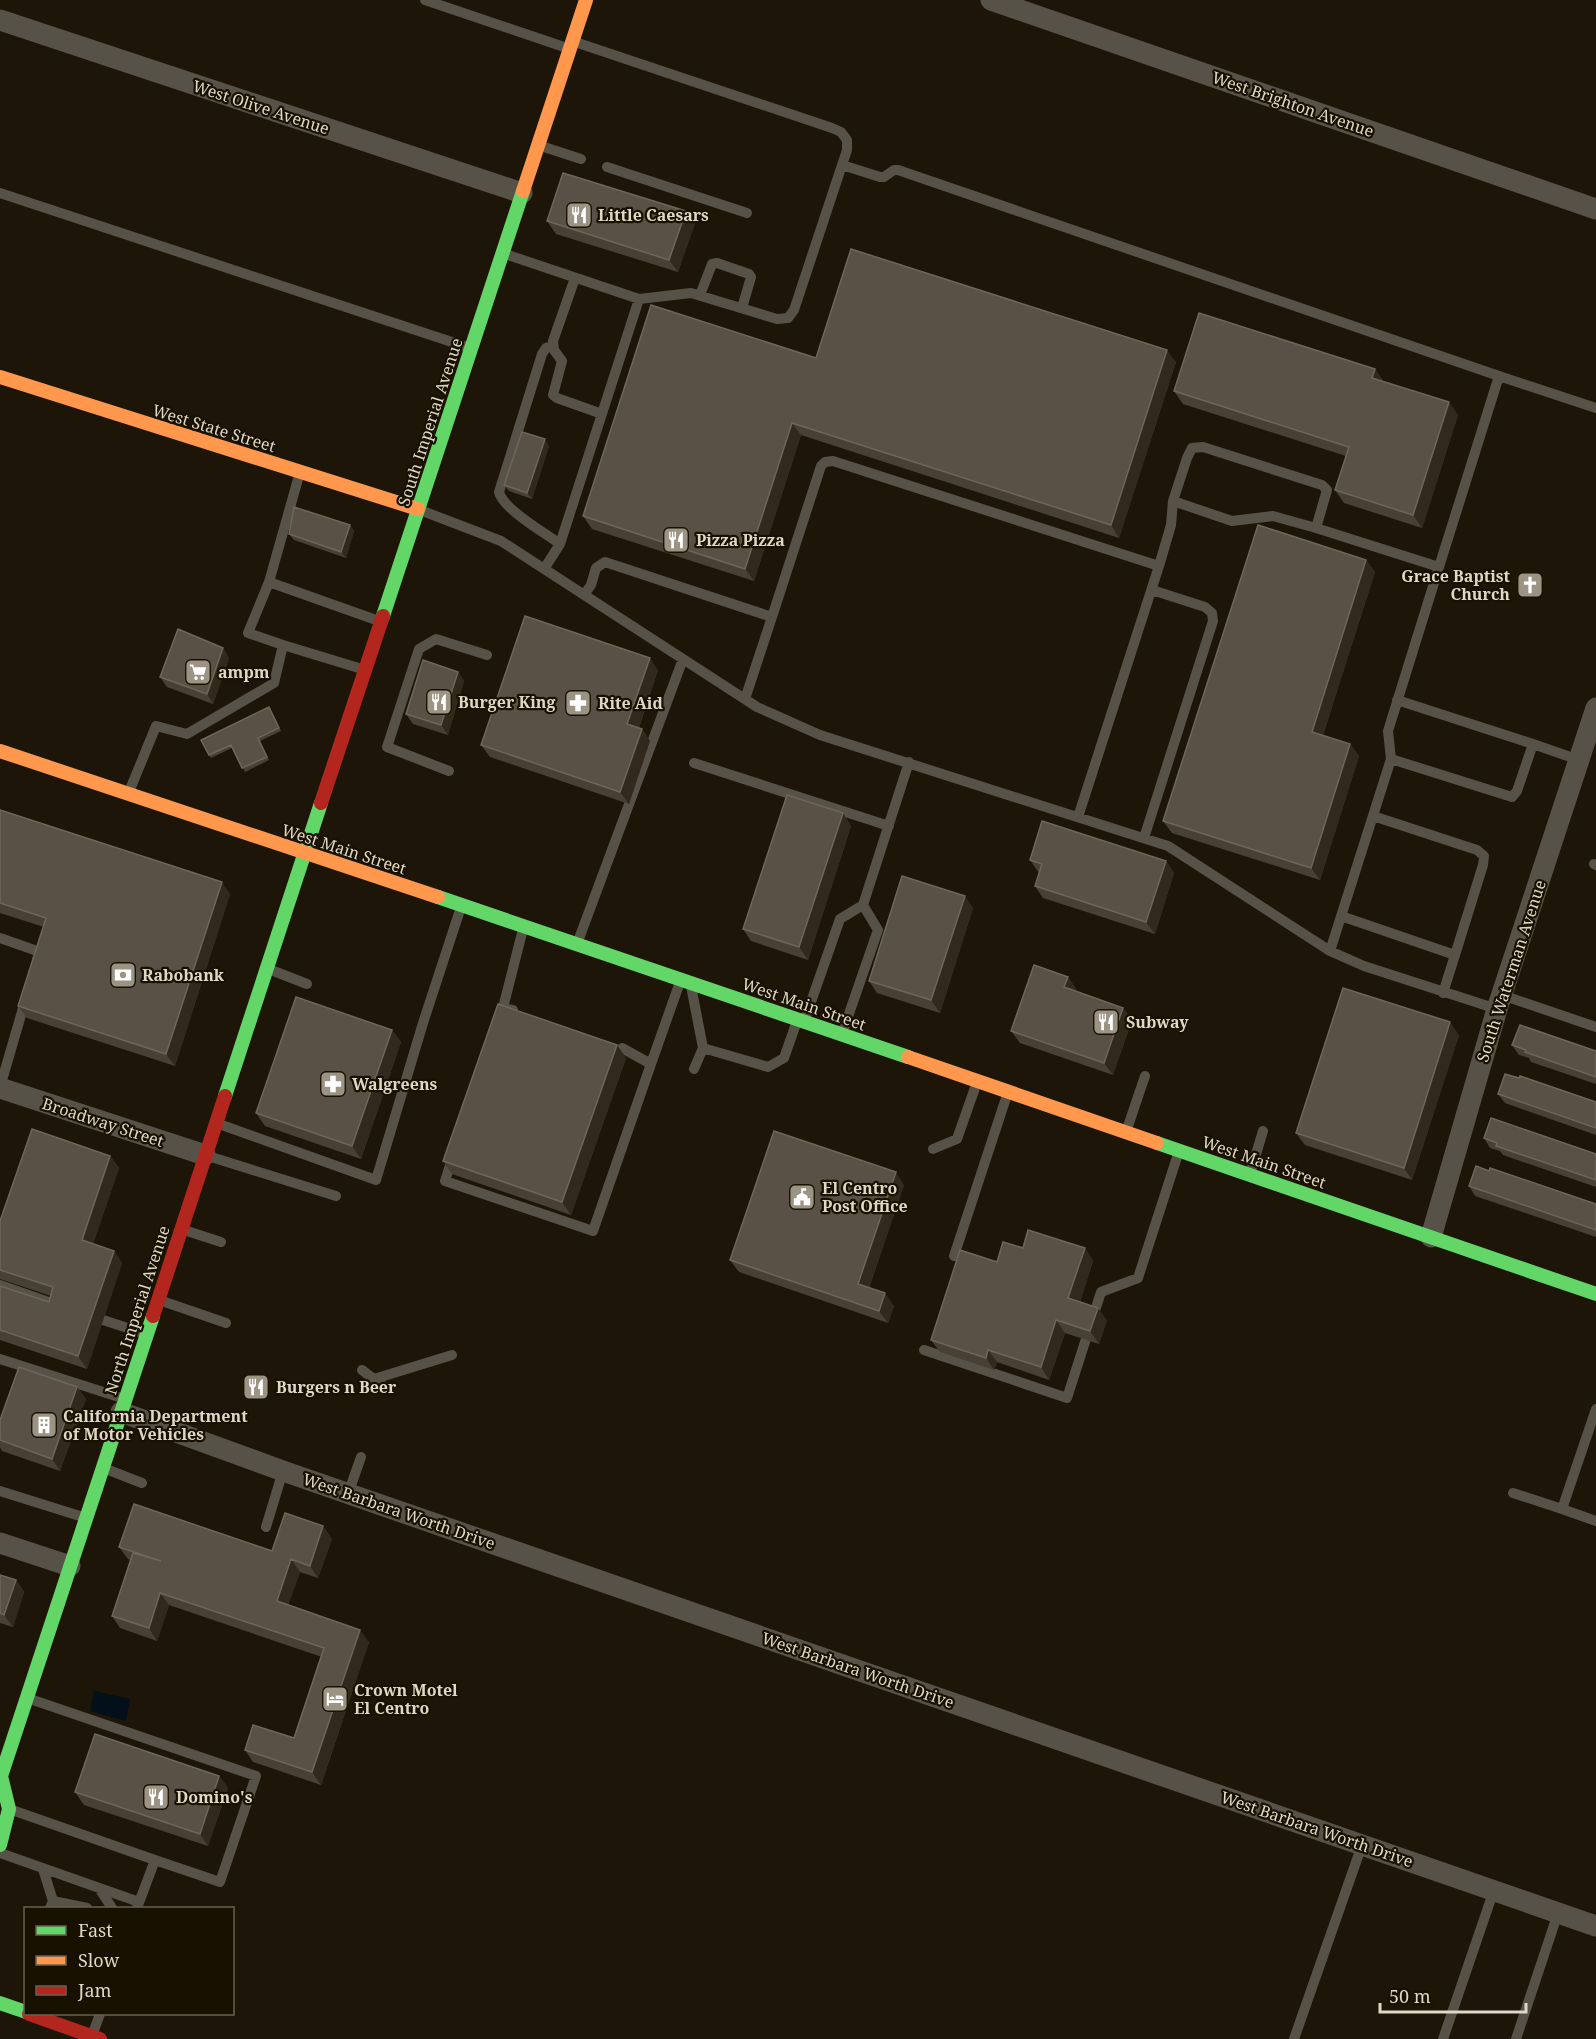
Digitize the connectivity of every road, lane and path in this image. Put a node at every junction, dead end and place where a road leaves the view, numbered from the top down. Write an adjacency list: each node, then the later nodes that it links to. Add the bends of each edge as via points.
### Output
1 (425, 0): 5 (lane)
2 (586, 0): 5 (main road, South Imperial Avenue)
3 (991, 0): 12 (street, West Brighton Avenue)
4 (0, 20): 11 (street, West Olive Avenue)
5 (571, 45): 6 (main road, South Imperial Avenue); 8 (lane, via 832,128 847,140)
6 (538, 145): 7 (lane); 11 (main road, South Imperial Avenue)
7 (581, 159)
8 (842, 165): 18 (lane, via 794,310 788,318 777,319); 21 (lane, via 880,177 898,170)
9 (608, 167): 13 (lane)
10 (0, 193): 20 (lane)
11 (522, 193): 14 (main road, South Imperial Avenue)
12 (1596, 209)
13 (747, 213)
14 (503, 253): 15 (lane); 20 (main road, South Imperial Avenue)
15 (574, 278): 17 (lane); 19 (lane)
16 (700, 295): 17 (lane); 18 (lane); 18 (lane, via 709,269 717,263 751,277)
17 (639, 299): 24 (lane)
18 (742, 308)
19 (552, 346): 24 (lane, via 562,361 553,395); 29 (lane, via 542,354 499,492 510,507)
20 (471, 349): 27 (main road, South Imperial Avenue)
21 (1499, 376): 23 (lane); 31 (lane)
22 (0, 377): 25 (main road, West State Street)
23 (1596, 408)
24 (602, 414): 29 (lane)
25 (300, 472): 27 (main road, West State Street); 33 (lane)
26 (1173, 501): 28 (lane, via 1232,521 1274,516); 28 (lane, via 1192,448 1203,447 1322,485 1327,490); 30 (lane, via 1171,525)
27 (418, 509): 32 (lane, via 501,541); 37 (main road, South Imperial Avenue)
28 (1316, 528): 31 (lane)
29 (560, 544): 32 (lane)
30 (1159, 566): 34 (lane); 36 (lane, via 833,461 825,462)
31 (1438, 567): 43 (lane)
32 (544, 569): 35 (lane)
33 (269, 582): 37 (lane); 38 (lane, via 248,633)
34 (1152, 590): 55 (lane); 57 (lane, via 1205,607 1212,613 1213,621)
35 (584, 595): 36 (lane, via 596,568 605,562); 40 (lane)
36 (772, 616): 42 (lane)
37 (381, 622): 41 (main road, South Imperial Avenue)
38 (283, 645): 41 (lane); 53 (lane, via 274,683 187,734 156,726)
39 (487, 655): 52 (lane, via 436,639 419,649 387,747)
40 (683, 659): 42 (lane); 64 (lane)
41 (365, 670): 58 (main road, South Imperial Avenue)
42 (744, 699): 50 (lane, via 819,735)
43 (1397, 700): 46 (lane); 48 (lane, via 1388,731)
44 (1596, 708): 45 (street, South Waterman Avenue)
45 (1592, 732): 49 (street, South Waterman Avenue)
46 (1533, 744): 48 (lane, via 1512,796); 49 (lane)
47 (0, 751): 53 (main road, West Main Street)
48 (1391, 759): 54 (lane)
49 (1579, 760): 73 (street, South Waterman Avenue)
50 (909, 762): 55 (lane); 56 (lane)
51 (694, 763): 56 (lane)
52 (449, 771)
53 (128, 795): 58 (main road, West Main Street)
54 (1373, 816): 61 (lane); 66 (lane, via 1477,850 1484,856)
55 (1078, 817): 57 (lane)
56 (889, 826): 60 (lane)
57 (1144, 838): 65 (lane, via 1168,846)
58 (305, 854): 59 (main road, West Main Street); 67 (main road, North Imperial Avenue)
59 (462, 904): 62 (main road, West Main Street); 86 (lane, via 376,1180)
60 (863, 905): 75 (lane, via 840,919); 77 (lane, via 878,930)
61 (1341, 916): 65 (lane); 66 (lane)
62 (524, 925): 64 (main road, West Main Street); 74 (lane, via 501,1013)
63 (0, 938): 68 (lane, via 40,952)
64 (577, 944): 69 (main road, West Main Street)
65 (1330, 951): 72 (lane)
66 (1455, 955): 72 (lane)
67 (267, 969): 70 (lane); 86 (main road, North Imperial Avenue)
68 (33, 974)
69 (686, 980): 75 (main road, West Main Street); 79 (lane); 80 (lane)
70 (307, 984)
71 (30, 986): 84 (lane)
72 (1443, 993): 73 (lane)
73 (1500, 1002): 76 (lane); 96 (street, South Waterman Avenue)
74 (517, 1011)
75 (801, 1020): 77 (main road, West Main Street); 79 (lane, via 784,1058 768,1067)
76 (1596, 1027)
77 (842, 1035): 83 (main road, West Main Street)
78 (622, 1048): 80 (lane)
79 (703, 1048): 81 (lane)
80 (651, 1064): 89 (lane, via 592,1231 445,1181)
81 (694, 1069)
82 (1144, 1076): 88 (lane)
83 (978, 1081): 85 (main road, West Main Street); 90 (lane, via 957,1139)
84 (0, 1088): 92 (street, Broadway Street)
85 (1008, 1091): 88 (main road, West Main Street); 98 (lane)
86 (216, 1122): 92 (main road, North Imperial Avenue)
87 (1263, 1131): 93 (lane)
88 (1126, 1132): 91 (main road, West Main Street)
89 (456, 1148)
90 (933, 1149)
91 (1179, 1150): 93 (main road, West Main Street); 106 (lane, via 1138,1278 1101,1292 1067,1398)
92 (205, 1155): 94 (lane); 95 (main road, North Imperial Avenue)
93 (1250, 1174): 96 (main road, West Main Street)
94 (336, 1196)
95 (181, 1229): 97 (lane); 101 (main road, North Imperial Avenue)
96 (1431, 1237): 100 (main road, West Main Street)
97 (221, 1242)
98 (954, 1256)
99 (0, 1285): 102 (lane)
100 (1596, 1294)
101 (158, 1299): 104 (lane); 105 (main road, North Imperial Avenue)
102 (60, 1306)
103 (103, 1320): 105 (lane)
104 (226, 1323)
105 (146, 1334): 112 (main road, North Imperial Avenue)
106 (924, 1350)
107 (453, 1355): 110 (lane)
108 (0, 1359): 112 (lane)
109 (362, 1370): 110 (lane)
110 (374, 1379): 111 (lane)
111 (384, 1387)
112 (123, 1406): 115 (main road, North Imperial Avenue); 116 (street, West Barbara Worth Drive)
113 (1596, 1409): 121 (lane)
114 (361, 1456): 120 (lane)
115 (102, 1468): 117 (lane); 122 (main road, North Imperial Avenue)
116 (283, 1472): 120 (street, West Barbara Worth Drive); 124 (lane)
117 (142, 1483)
118 (0, 1491): 122 (lane)
119 (1513, 1493): 121 (lane)
120 (348, 1494): 131 (street, West Barbara Worth Drive)
121 (1562, 1509): 123 (lane)
122 (86, 1518): 126 (main road, North Imperial Avenue)
123 (1596, 1521)
124 (266, 1527)
125 (0, 1543): 126 (street)
126 (70, 1566): 127 (main road, North Imperial Avenue)
127 (27, 1698): 128 (main road, North Imperial Avenue); 133 (lane, via 256,1776 220,1882)
128 (0, 1776): 129 (main road, North Imperial Avenue)
129 (9, 1809): 130 (main road, North Imperial Avenue); 133 (lane)
130 (0, 1845)
131 (1362, 1845): 136 (street, West Barbara Worth Drive); 148 (lane)
132 (0, 1853): 134 (lane)
133 (155, 1860): 138 (lane)
134 (44, 1869): 135 (lane); 137 (lane)
135 (98, 1888): 138 (lane); 140 (lane)
136 (1494, 1890): 141 (street, West Barbara Worth Drive); 149 (lane)
137 (52, 1905): 139 (lane, via 69,1903)
138 (138, 1905)
139 (83, 1907)
140 (111, 1907)
141 (1558, 1912): 142 (street, West Barbara Worth Drive); 150 (lane)
142 (1596, 1926)
143 (0, 2003): 144 (main road)
144 (24, 2012)
145 (33, 2015): 147 (main road)
146 (100, 2015): 147 (lane)
147 (96, 2038)
148 (1294, 2039)
149 (1443, 2039)
150 (1516, 2039)

